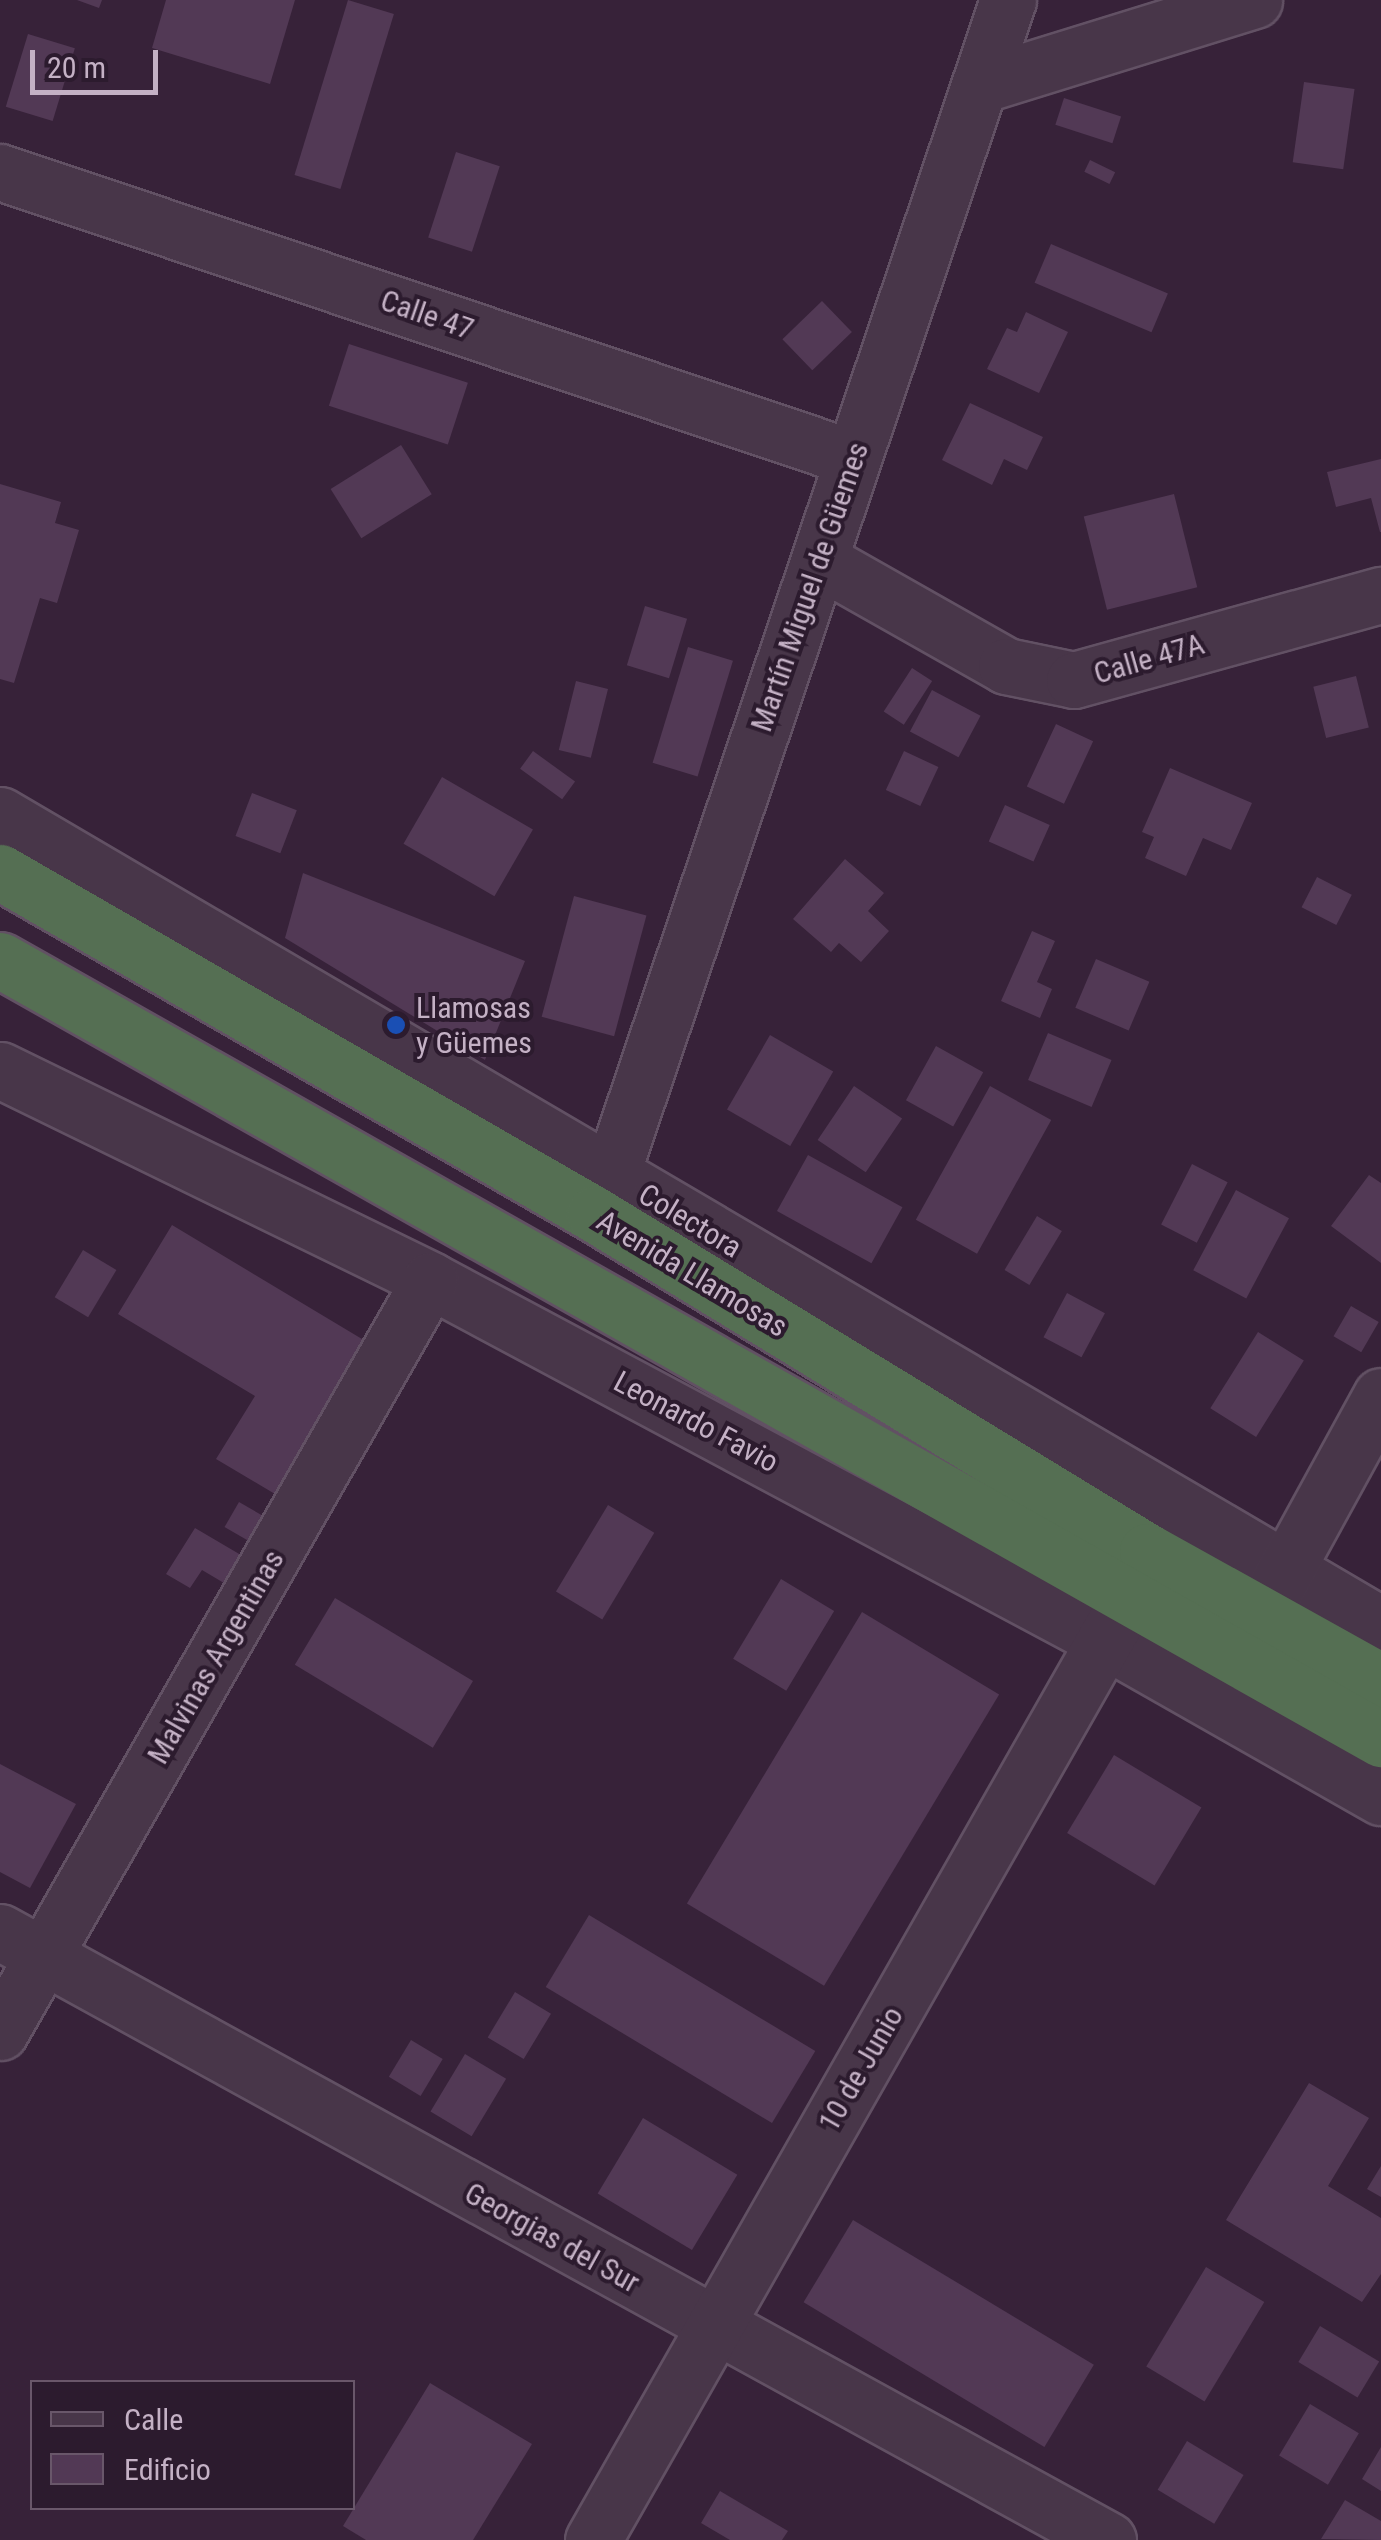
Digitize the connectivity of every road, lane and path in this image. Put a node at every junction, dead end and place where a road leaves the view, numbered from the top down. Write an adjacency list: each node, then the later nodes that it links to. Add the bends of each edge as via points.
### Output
1 (1008, 0): 3 (street, Martín Miguel de Güemes)
2 (1254, 0): 3 (street)
3 (980, 85): 5 (street, Martín Miguel de Güemes)
4 (0, 172): 5 (street, Calle 47)
5 (854, 458): 6 (street, Martín Miguel de Güemes)
6 (819, 560): 7 (street, Calle 47A, via 1006,666 1074,680); 12 (street, Martín Miguel de Güemes)
7 (1381, 594)
8 (0, 815): 12 (street, Colectora)
9 (0, 872): 15 (highway, Avenida Llamosas)
10 (0, 960): 16 (highway, Avenida Llamosas)
11 (0, 1070): 13 (street, Leonardo Favio)
12 (611, 1175): 15 (street, Colectora)
13 (430, 1280): 16 (street, Leonardo Favio); 21 (street, Malvinas Argentinas)
14 (1381, 1396): 15 (street)
15 (1271, 1593): 17 (street, Colectora); 18 (highway, Avenida Llamosas)
16 (1118, 1619): 19 (highway, Avenida Llamosas); 20 (street, Leonardo Favio); 23 (street, 10 de Junio)
17 (1381, 1625)
18 (1381, 1680)
19 (1381, 1739)
20 (1381, 1797)
21 (23, 1944): 22 (street, Malvinas Argentinas); 23 (street, Georgias del Sur)
22 (0, 2032)
23 (713, 2327): 24 (street, 10 de Junio); 25 (street, Georgias del Sur)
24 (593, 2540)
25 (1108, 2540)

